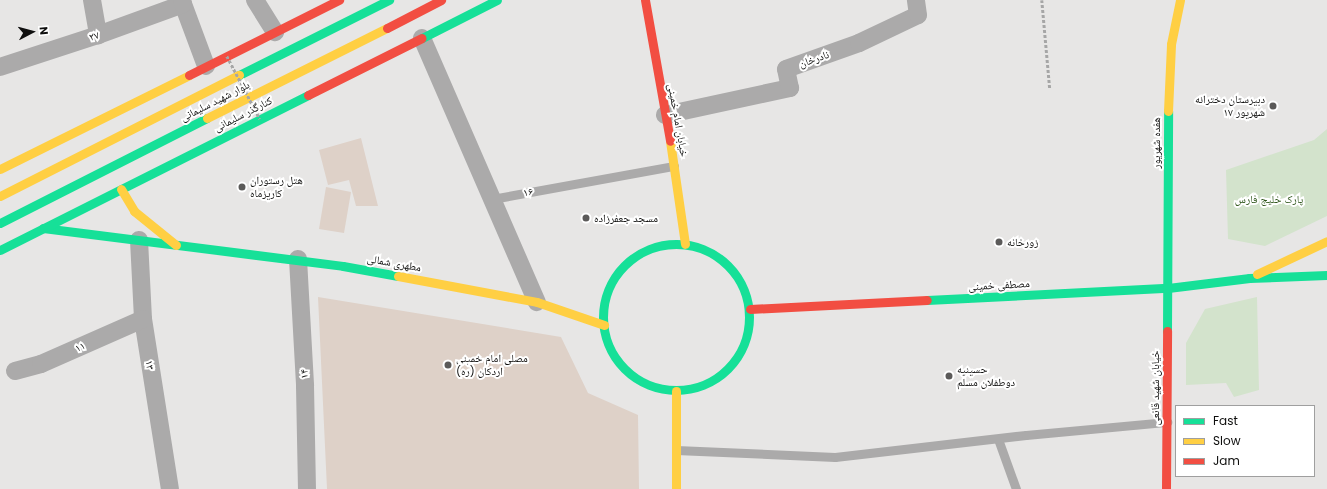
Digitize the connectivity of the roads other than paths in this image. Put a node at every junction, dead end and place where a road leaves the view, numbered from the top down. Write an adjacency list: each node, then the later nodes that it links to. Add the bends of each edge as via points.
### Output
1 (92, 0): 12 (street)
2 (255, 0): 11 (street)
3 (339, 0): 11 (main road)
4 (389, 0): 20 (main road, بلوار شهید سلیمانی)
5 (441, 0): 22 (main road, بلوار شهید سلیمانی)
6 (497, 0): 13 (main road, کنارگذر سلیمانی)
7 (645, 0): 16 (main road, خیابان امام خمینی)
8 (916, 0): 16 (street, نادرخان, via 918,15 859,44 786,69 790,88)
9 (1180, 0): 32 (main road, هفده شهریور, via 1171,44 1167,128)
10 (182, 2): 12 (street, ۲۷); 14 (street)
11 (275, 32): 14 (main road)
12 (98, 35): 15 (street, ۲۷)
13 (422, 38): 19 (main road, کنارگذر سلیمانی); 21 (street)
14 (206, 66): 18 (main road)
15 (0, 67)
16 (666, 115): 17 (main road, خیابان امام خمینی)
17 (674, 166): 21 (lane, ۱۶); 26 (main road, خیابان امام خمینی)
18 (0, 169)
19 (121, 189): 23 (main road, کنارگذر سلیمانی); 27 (main road, via 134,211)
20 (0, 196)
21 (492, 199): 33 (street)
22 (0, 223)
23 (43, 228): 24 (main road, مطهری شمالی); 28 (main road, کنارگذر سلیمانی)
24 (139, 240): 27 (main road, مطهری شمالی); 35 (street, ۱۳)
25 (1327, 241): 31 (main road, مصطفی خمینی)
26 (686, 244): 34 (main road, via 709,251 729,265 743,286); 36 (main road, via 664,244 643,251 625,264 612,282 604,303)
27 (176, 245): 29 (main road, مطهری شمالی)
28 (0, 250)
29 (298, 259): 33 (main road, مطهری شمالی); 43 (street, ۱۴, via 305,386)
30 (1327, 275): 31 (main road, مصطفی خمینی)
31 (1249, 278): 32 (main road, مصطفی خمینی)
32 (1168, 288): 34 (main road, مصطفی خمینی); 39 (main road, خیابان شهید قانعی)
33 (537, 302): 36 (main road, مطهری شمالی)
34 (750, 309): 38 (main road, via 748,334 739,357 722,375 700,387)
35 (143, 319): 37 (street, ۱۱, via 41,364); 42 (street, ۱۳)
36 (604, 325): 38 (main road, via 609,346 620,364 636,378 655,388)
37 (15, 371)
38 (676, 391): 41 (main road)
39 (1167, 422): 40 (lane); 46 (main road, خیابان شهید قانعی)
40 (998, 439): 41 (lane, via 835,457); 45 (lane)
41 (676, 450): 44 (main road)
42 (170, 489)
43 (307, 489)
44 (676, 489)
45 (1016, 489)
46 (1166, 489)

